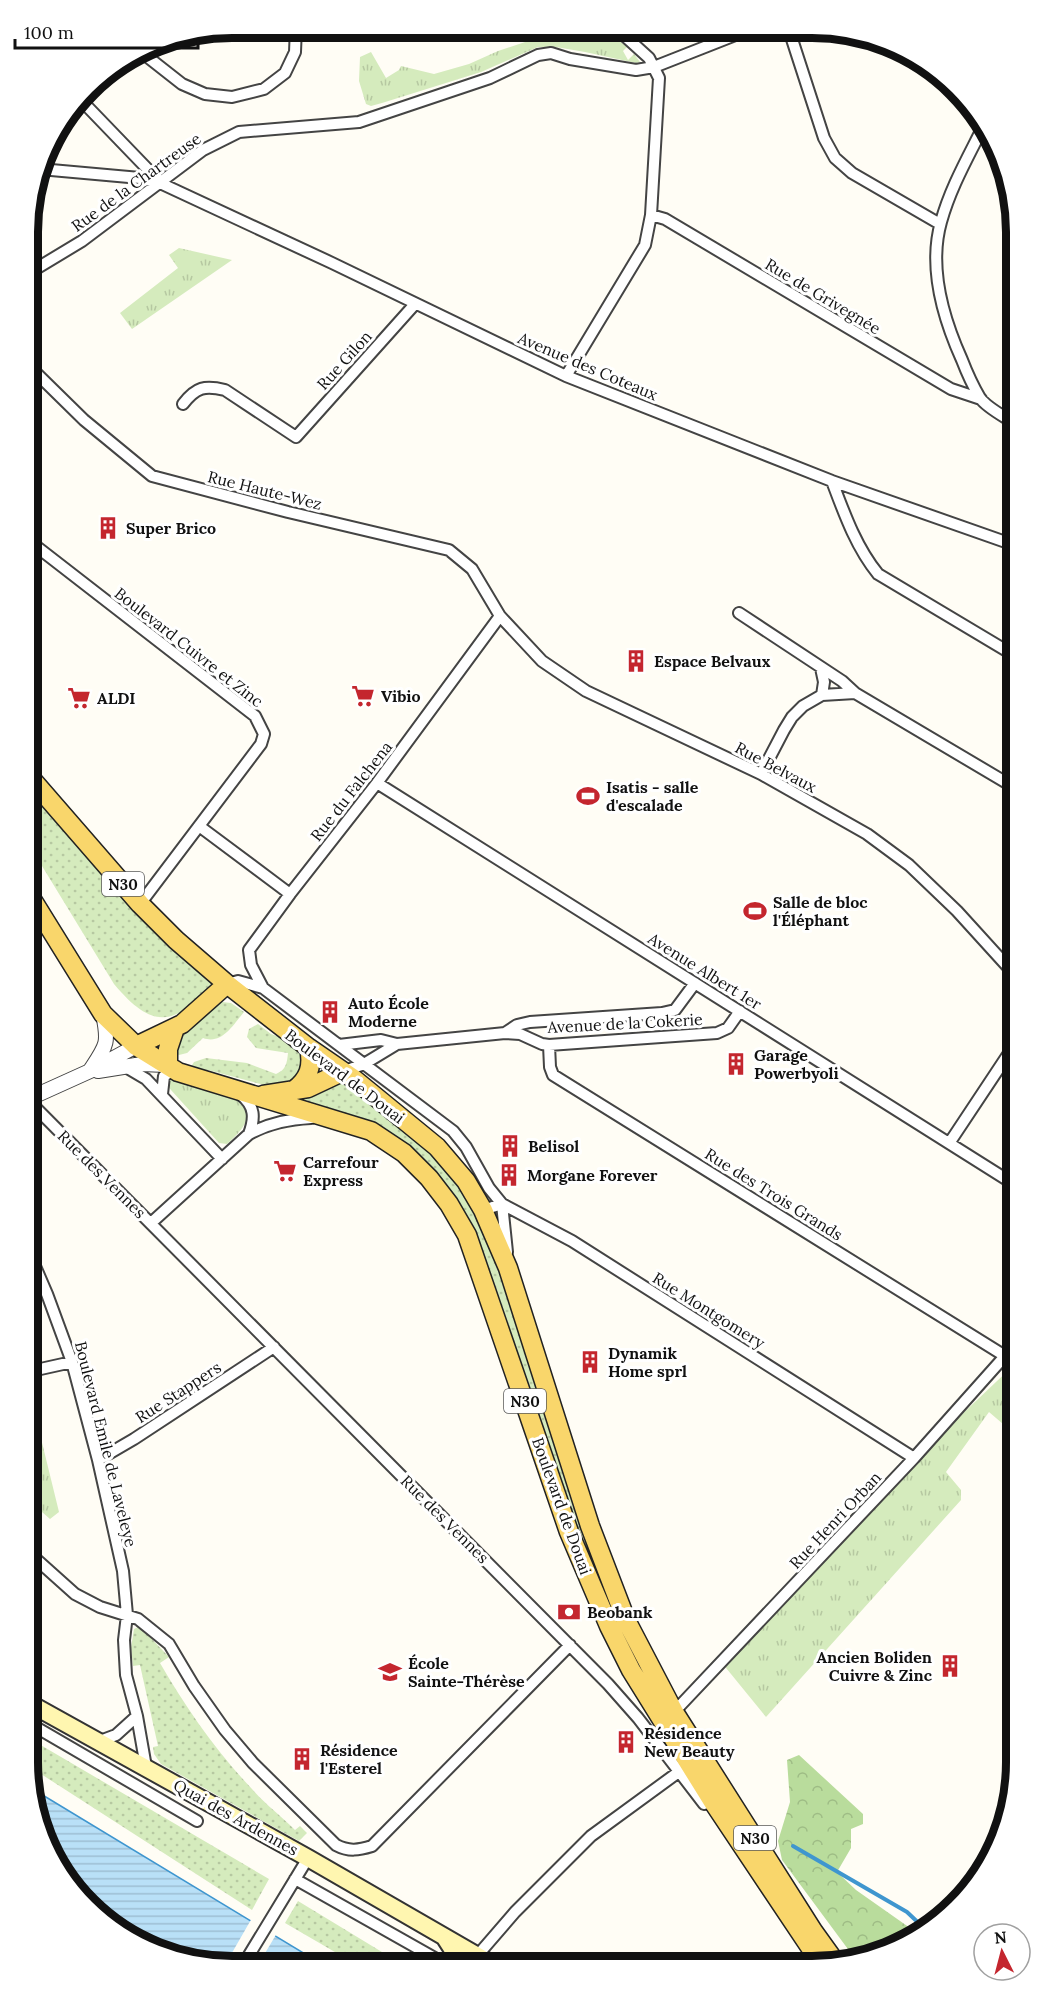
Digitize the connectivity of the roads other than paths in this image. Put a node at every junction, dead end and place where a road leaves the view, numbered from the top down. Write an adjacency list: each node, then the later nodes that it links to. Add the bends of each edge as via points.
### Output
1 (296, 38): 5 (street, via 295,52 285,73 264,89 232,97 205,94 182,84)
2 (626, 38): 6 (street)
3 (728, 38): 6 (street, Rue de la Chartreuse)
4 (792, 38): 12 (street, via 824,138 836,158 852,173)
5 (147, 57)
6 (654, 67): 10 (street, Rue de la Chartreuse, via 636,70 551,53 538,55 490,78 359,122 239,132 203,150); 11 (street, via 659,78)
7 (85, 105): 10 (street)
8 (980, 134): 12 (street, via 952,188)
9 (48, 170): 10 (street)
10 (160, 183): 13 (street, Rue de la Chartreuse, via 82,241); 14 (street, Avenue des Coteaux)
11 (651, 215): 16 (street, via 645,245); 19 (street, Rue de Grivegnée, via 665,219 951,389)
12 (940, 224): 19 (street, via 936,261 942,312)
13 (38, 268)
14 (415, 304): 16 (street, Avenue des Coteaux); 18 (street, Rue Gilon, via 296,436 225,390)
15 (38, 376): 26 (street, Rue Haute-Wez, via 152,476 449,550 472,569)
16 (566, 376): 22 (street, Avenue des Coteaux)
17 (204, 377): 18 (street)
18 (196, 390): 20 (street)
19 (981, 399): 21 (street)
20 (183, 404)
21 (1006, 417)
22 (832, 481): 23 (street, Avenue des Coteaux); 27 (street, via 865,557 878,574)
23 (1006, 542)
24 (38, 548): 35 (street, Boulevard Cuivre et Zinc, via 255,716 264,734 261,744)
25 (740, 613): 28 (street)
26 (500, 615): 31 (street, Rue Belvaux, via 542,661 586,691); 33 (street, Rue du Falchena)
27 (1006, 650)
28 (821, 668): 29 (street); 30 (street)
29 (855, 693): 30 (street); 32 (street)
30 (822, 695): 31 (street, via 792,717)
31 (761, 774): 39 (street, Rue Belvaux, via 867,834 909,865)
32 (1006, 782)
33 (377, 783): 36 (street, Rue du Falchena); 40 (street, Avenue Albert 1er)
34 (38, 787): 37 (main road, N30)
35 (199, 825): 36 (street); 37 (street, Boulevard Cuivre et Zinc)
36 (290, 894): 42 (street, Rue du Falchena, via 249,950 251,965)
37 (140, 904): 41 (main road, N30)
38 (38, 909): 44 (main road, N30)
39 (1006, 964)
40 (695, 982): 43 (street, Avenue Albert 1er); 46 (street, Avenue de la Cokerie, via 675,1010 530,1022)
41 (227, 984): 42 (street, via 248,982); 45 (main road); 51 (main road, Boulevard de Douai / N30)
42 (263, 988): 48 (street, Boulevard de Douai)
43 (740, 1011): 49 (street, Avenue de la Cokerie, via 728,1028 717,1033); 66 (street, Avenue Albert 1er)
44 (103, 1014): 50 (main road, N30); 56 (street, via 106,1045)
45 (175, 1028): 50 (main road); 55 (main road, via 168,1049)
46 (505, 1033): 47 (street, Avenue de la Cokerie); 49 (street, Avenue de la Cokerie)
47 (397, 1044): 48 (street, Avenue de la Cokerie, via 381,1040); 53 (street, Avenue de la Cokerie)
48 (339, 1045): 53 (street, Boulevard de Douai)
49 (549, 1045): 75 (street, Rue des Trois Grands, via 553,1075)
50 (136, 1046): 55 (main road, Boulevard de Douai / N30); 56 (street)
51 (309, 1048): 57 (main road, Boulevard de Douai / N30); 59 (main road, via 307,1078)
52 (1006, 1058): 66 (street)
53 (364, 1064): 57 (street, Avenue de la Cokerie); 69 (street, Boulevard de Douai, via 453,1131)
54 (124, 1066): 55 (street); 56 (street); 61 (street, via 140,1074)
55 (173, 1068): 58 (main road, Boulevard de Douai / N30); 61 (street, via 164,1076)
56 (90, 1071): 60 (street)
57 (342, 1072): 59 (main road); 70 (main road, Boulevard de Douai / N30, via 436,1147 466,1181)
58 (233, 1089): 62 (main road, Boulevard de Douai / N30); 65 (street, via 253,1109)
59 (293, 1091): 62 (main road)
60 (38, 1094)
61 (162, 1094): 67 (street)
62 (252, 1095): 64 (main road, Boulevard de Douai / N30)
63 (38, 1109): 71 (street, Rue des Vennes)
64 (327, 1117): 65 (street, Boulevard de Douai, via 284,1120); 90 (main road, Boulevard de Douai / N30, via 371,1131 404,1153 443,1195 467,1235 569,1532 609,1626 631,1670)
65 (249, 1134): 67 (street)
66 (950, 1142): 68 (street, Avenue Albert 1er)
67 (222, 1160): 71 (street)
68 (1006, 1178)
69 (502, 1204): 70 (street); 72 (street, Boulevard de Douai); 78 (street, Rue Montgomery, via 572,1240)
70 (483, 1210): 72 (main road, Boulevard de Douai / N30)
71 (151, 1223): 74 (street, Rue des Vennes)
72 (508, 1268): 84 (main road, Boulevard de Douai / N30, via 590,1526 626,1620)
73 (38, 1273): 76 (street, Boulevard Emile de Laveleye)
74 (274, 1347): 79 (street, Rue Stappers); 82 (street, Rue des Vennes)
75 (1005, 1356): 78 (street, Rue Henri Orban)
76 (72, 1362): 77 (street); 79 (street, Boulevard Emile de Laveleye)
77 (38, 1370)
78 (914, 1458): 84 (street, Rue Henri Orban)
79 (98, 1460): 81 (street, Boulevard Emile de Laveleye, via 123,1571)
80 (38, 1561): 81 (street, via 75,1594)
81 (127, 1615): 82 (street, via 169,1644 225,1730 253,1763 336,1845 358,1850 372,1846); 85 (street, Boulevard Emile de Laveleye, via 124,1663)
82 (570, 1645): 89 (street, Rue des Vennes, via 623,1701)
83 (38, 1708): 87 (main road, Quai des Ardennes)
84 (674, 1712): 95 (main road, N30)
85 (137, 1716): 87 (street, via 116,1735); 88 (street, Boulevard Emile de Laveleye)
86 (38, 1728): 91 (street, Quai des Ardennes)
87 (100, 1741): 88 (main road, Quai des Ardennes)
88 (146, 1767): 92 (main road, Quai des Ardennes)
89 (680, 1771): 90 (street, Rue des Vennes, via 704,1803); 99 (street, via 591,1836)
90 (713, 1802): 100 (main road, Rue des Vennes / N30)
91 (197, 1821)
92 (308, 1858): 93 (street); 94 (main road, Quai des Ardennes)
93 (295, 1879): 96 (street); 97 (street, Quai des Ardennes)
94 (443, 1935): 98 (main road, Quai des Ardennes); 99 (main road, Quai des Ardennes)
95 (831, 1955)
96 (248, 1956)
97 (431, 1956)
98 (457, 1956)
99 (477, 1956)
100 (816, 1956)

